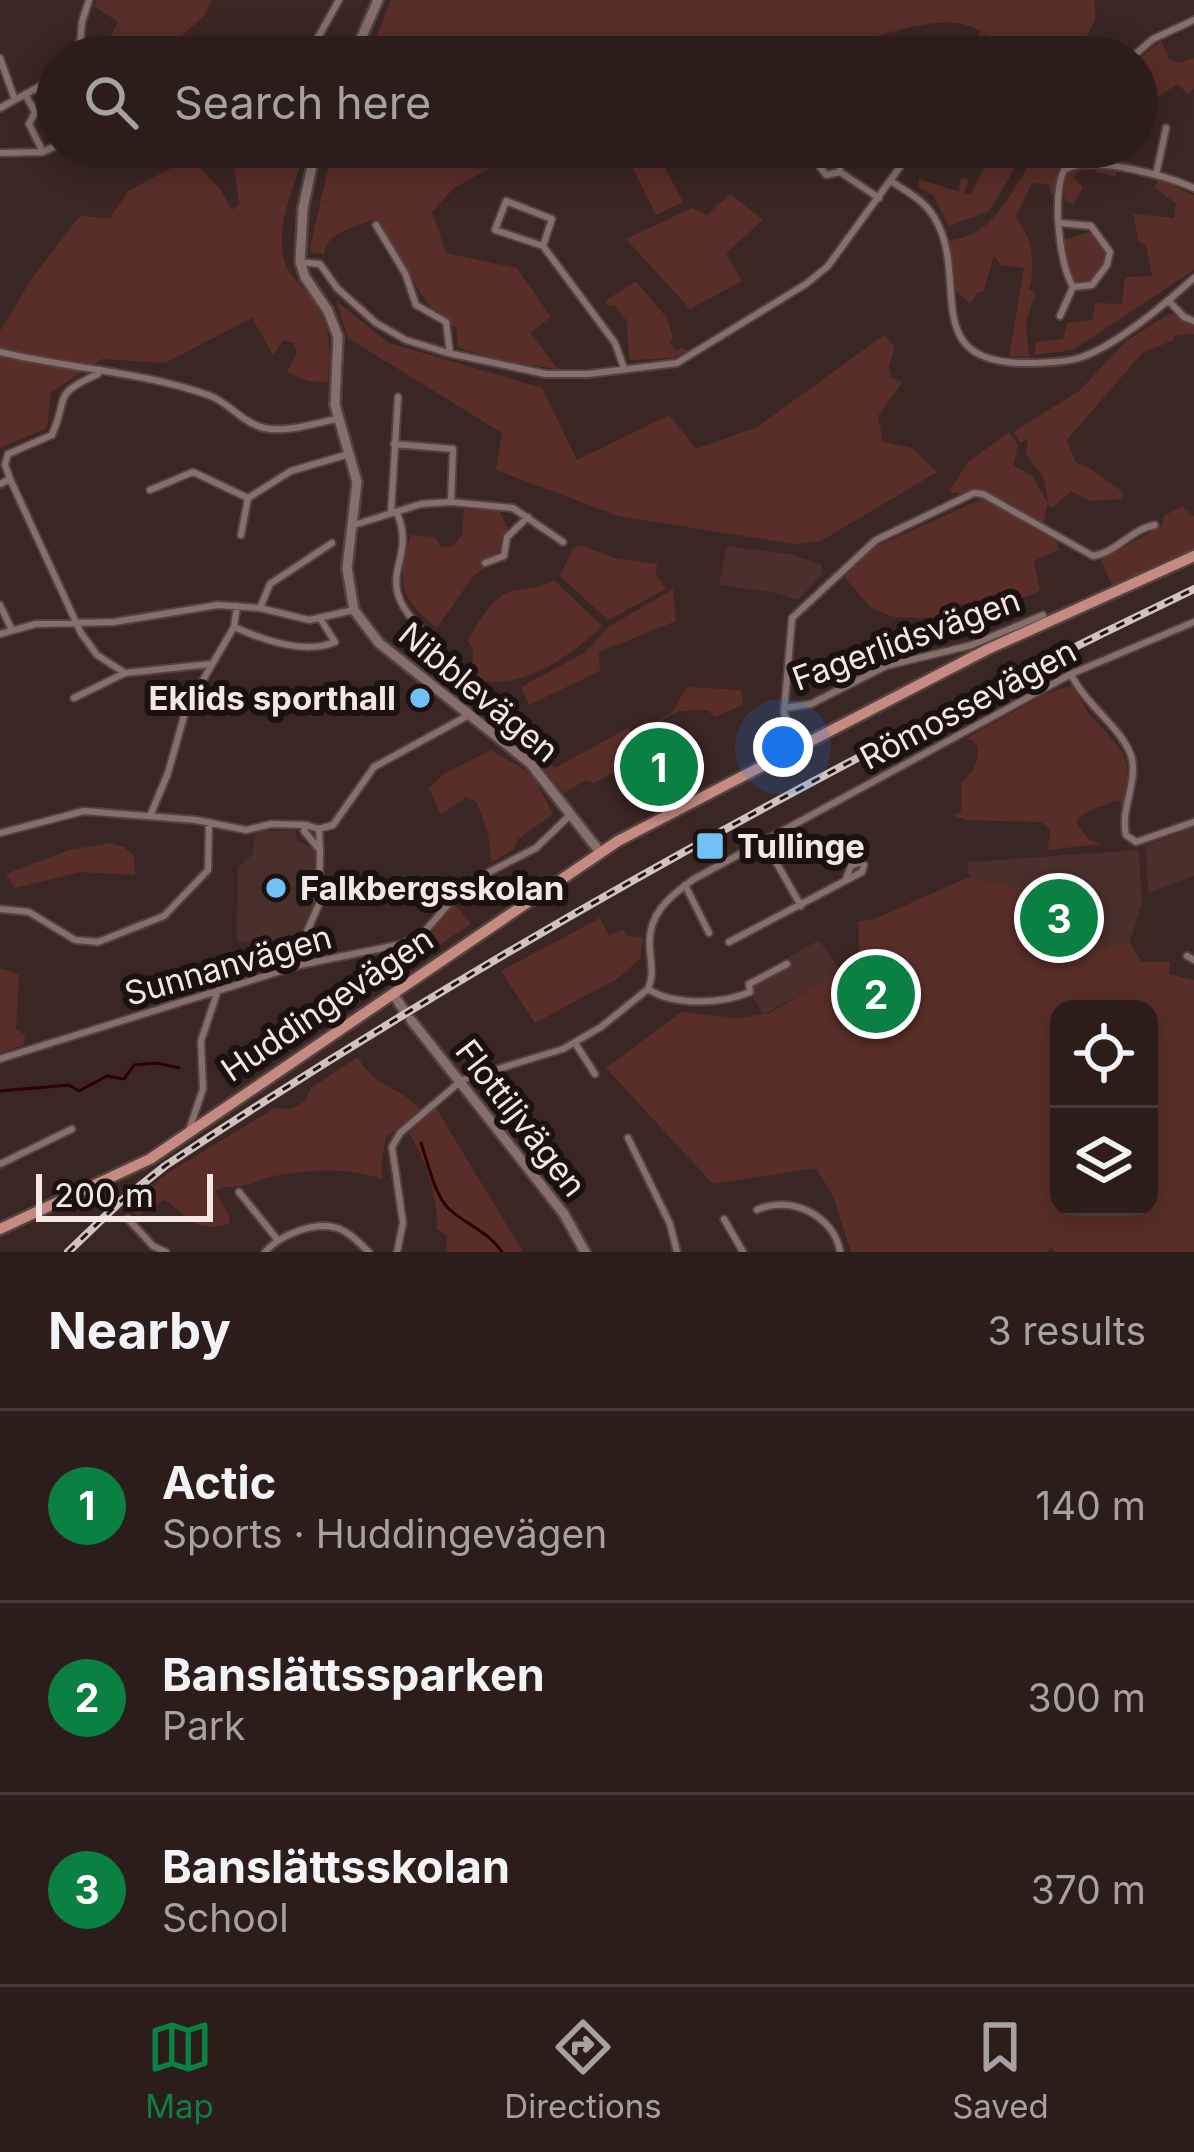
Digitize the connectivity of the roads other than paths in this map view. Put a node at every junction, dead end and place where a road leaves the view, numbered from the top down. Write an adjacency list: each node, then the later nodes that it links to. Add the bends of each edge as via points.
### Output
1 (89, 0): 5 (street)
2 (339, 0): 6 (street)
3 (378, 0): 7 (street)
4 (1194, 20): 8 (street)
5 (81, 36)
6 (319, 36)
7 (362, 36)
8 (1158, 37)
9 (0, 58): 12 (street)
10 (36, 89): 11 (street)
11 (26, 94): 12 (street); 15 (street)
12 (15, 100): 13 (street)
13 (0, 107)
14 (1166, 128): 18 (street)
15 (36, 138)
16 (36, 152): 17 (street)
17 (0, 153)
18 (1158, 166)
19 (312, 168): 32 (street)
20 (900, 168): 26 (street)
21 (1069, 168): 29 (street, via 1057,198)
22 (1096, 168): 25 (street)
23 (1157, 168): 25 (street)
24 (840, 172): 28 (street)
25 (1156, 175): 27 (street)
26 (891, 182): 28 (street); 35 (street, via 935,218 956,321 984,360 1079,358)
27 (1194, 188)
28 (879, 198): 40 (street, via 806,284 676,363)
29 (1062, 223): 34 (street, via 1062,261); 34 (street, via 1091,226 1110,252 1092,285)
30 (376, 225): 39 (street, via 416,304 446,322)
31 (543, 246): 31 (street, via 552,219 506,202 495,230); 40 (street, via 615,343)
32 (300, 262): 39 (street, via 320,264 393,334); 43 (street, via 338,337)
33 (1194, 278): 35 (street)
34 (1073, 287): 36 (street)
35 (1168, 300): 37 (street)
36 (1060, 316)
37 (1194, 321)
38 (0, 352): 41 (street)
39 (450, 353): 40 (street, via 546,374)
40 (624, 368)
41 (101, 372): 43 (street, via 210,395 265,428); 46 (street, via 62,396 52,435 8,454)
42 (398, 397): 44 (street)
43 (337, 419): 45 (street)
44 (394, 445): 50 (street, via 453,449); 51 (street)
45 (349, 454): 49 (street, via 291,471); 53 (street, via 357,482)
46 (10, 479): 47 (street); 67 (street)
47 (0, 484)
48 (154, 488): 49 (street, via 193,472)
49 (248, 498): 55 (street)
50 (451, 502): 51 (street); 52 (street)
51 (394, 514): 53 (street); 71 (street, via 405,537 394,568 398,596)
52 (528, 517): 56 (street); 59 (street, via 510,532 503,556)
53 (354, 525): 63 (street, via 347,568)
54 (1155, 525): 76 (street, via 1093,556 983,494 954,499 876,539 796,612)
55 (241, 535)
56 (563, 542)
57 (332, 543): 62 (street, via 270,584)
58 (1194, 556): 78 (main road, Huddingevägen)
59 (485, 563)
60 (0, 605): 69 (street)
61 (237, 606): 62 (street); 67 (street); 68 (street)
62 (260, 608): 65 (street)
63 (354, 610): 65 (street); 77 (street, Nibblevägen, via 379,643)
64 (1043, 615): 76 (street, Fagerlidsvägen)
65 (321, 620): 68 (street, via 335,642 323,647)
66 (1194, 622): 74 (street, Römossevägen)
67 (77, 625): 69 (street); 73 (street, via 91,648)
68 (234, 626): 72 (street)
69 (12, 630): 70 (street)
70 (0, 634)
71 (426, 634)
72 (211, 664): 73 (street); 80 (street, via 186,709)
73 (125, 673): 75 (street)
74 (1071, 674): 82 (street, via 1131,758 1129,838); 86 (street, Römossevägen)
75 (74, 698)
76 (784, 708): 78 (street)
77 (469, 715): 79 (street, Nibblevägen, via 530,763); 84 (street, via 378,764 333,825)
78 (799, 746): 88 (main road, Huddingevägen)
79 (571, 814): 88 (street, Nibblevägen); 95 (street, Sunnanvägen, via 536,848 466,884 417,936)
80 (150, 816): 81 (street); 85 (street, via 77,812)
81 (209, 822): 83 (street, via 246,830); 92 (street, via 208,870 155,921 85,942 28,912)
82 (1194, 822)
83 (306, 825): 84 (street); 87 (street, via 304,835)
84 (319, 829): 87 (street)
85 (0, 833)
86 (764, 841): 90 (street, Römossevägen); 91 (street)
87 (320, 850): 95 (street, via 319,904)
88 (600, 852): 99 (main road, Huddingevägen)
89 (845, 881): 91 (street)
90 (685, 885): 93 (street); 97 (street, Römossevägen, via 650,927)
91 (801, 906): 94 (street)
92 (0, 909)
93 (710, 933)
94 (729, 942)
95 (300, 964): 98 (street, Sunnanvägen)
96 (787, 964): 97 (street, via 729,999 663,998)
97 (648, 989): 100 (street)
98 (218, 991): 101 (street, Sunnanvägen); 105 (street, via 201,1041 203,1089)
99 (393, 994): 103 (street, Flottiljvägen); 105 (main road, Huddingevägen)
100 (574, 1043): 102 (street); 103 (street)
101 (0, 1058)
102 (595, 1074)
103 (462, 1081): 117 (street, via 393,1143 403,1231); 118 (street, Flottiljvägen)
104 (72, 1129): 107 (street)
105 (189, 1130): 112 (main road, Huddingevägen, via 132,1169)
106 (628, 1138): 119 (street)
107 (0, 1164)
108 (239, 1192): 113 (street)
109 (758, 1210): 121 (street, via 814,1213 833,1230)
110 (724, 1219): 120 (street)
111 (128, 1220): 114 (street)
112 (0, 1229)
113 (277, 1239): 115 (street); 116 (street, via 333,1227)
114 (166, 1252)
115 (265, 1252)
116 (369, 1252)
117 (397, 1252)
118 (585, 1252)
119 (677, 1252)
120 (743, 1252)
121 (840, 1252)

